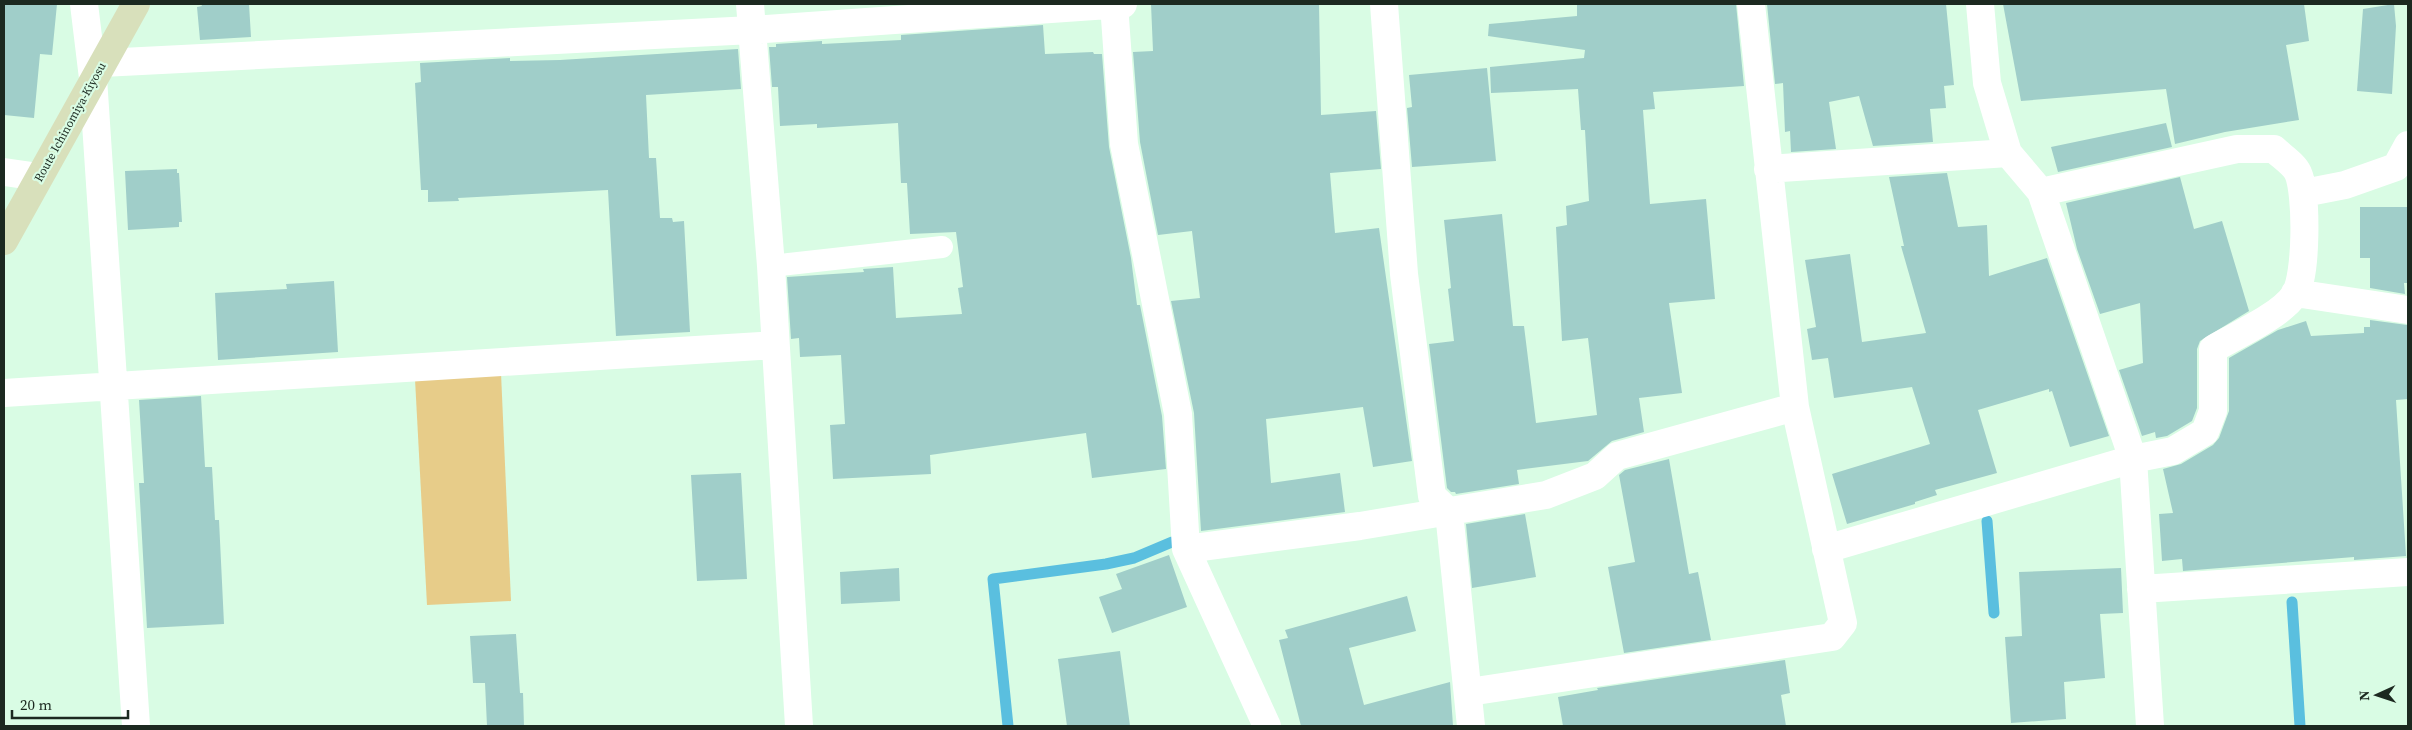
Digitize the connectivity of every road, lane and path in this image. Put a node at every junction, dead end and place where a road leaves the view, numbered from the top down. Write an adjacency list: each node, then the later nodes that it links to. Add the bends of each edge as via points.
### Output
1 (84, 4): 8 (street)
2 (136, 4): 8 (main road, Route Ichinomiya-Kiyosu)
3 (1384, 4): 26 (street, via 1404,274 1432,496)
4 (1751, 4): 11 (street)
5 (1980, 4): 10 (street, via 1987,83)
6 (1117, 5): 7 (street); 27 (street, via 1124,144 1178,414)
7 (751, 17): 8 (street); 18 (street)
8 (97, 71): 13 (main road, Route Ichinomiya-Kiyosu); 22 (street)
9 (2408, 145): 15 (street, via 2396,167 2345,185)
10 (2008, 153): 11 (street); 14 (street)
11 (1768, 169): 24 (street)
12 (4, 172): 13 (street)
13 (39, 177): 16 (main road, Route Ichinomiya-Kiyosu)
14 (2041, 192): 15 (street, via 2236,149 2274,149 2297,172); 25 (street)
15 (2304, 193): 19 (street, via 2301,272)
16 (4, 241)
17 (942, 247): 18 (lane)
18 (771, 266): 21 (street)
19 (2295, 293): 20 (street); 25 (street, via 2272,315 2213,349 2213,411 2205,432 2173,450)
20 (2408, 310)
21 (775, 345): 22 (street); 33 (street)
22 (113, 387): 23 (street); 32 (street)
23 (4, 393)
24 (1795, 407): 26 (street, via 1617,456 1595,476 1546,495); 28 (street)
25 (2133, 459): 28 (street); 30 (street)
26 (1449, 512): 27 (street); 31 (street)
27 (1186, 549): 34 (street)
28 (1826, 549): 31 (street, via 1843,623 1832,637)
29 (2408, 572): 30 (street)
30 (2141, 589): 36 (street)
31 (1469, 692): 35 (street)
32 (136, 726)
33 (799, 726)
34 (1267, 726)
35 (1471, 726)
36 (2150, 726)

